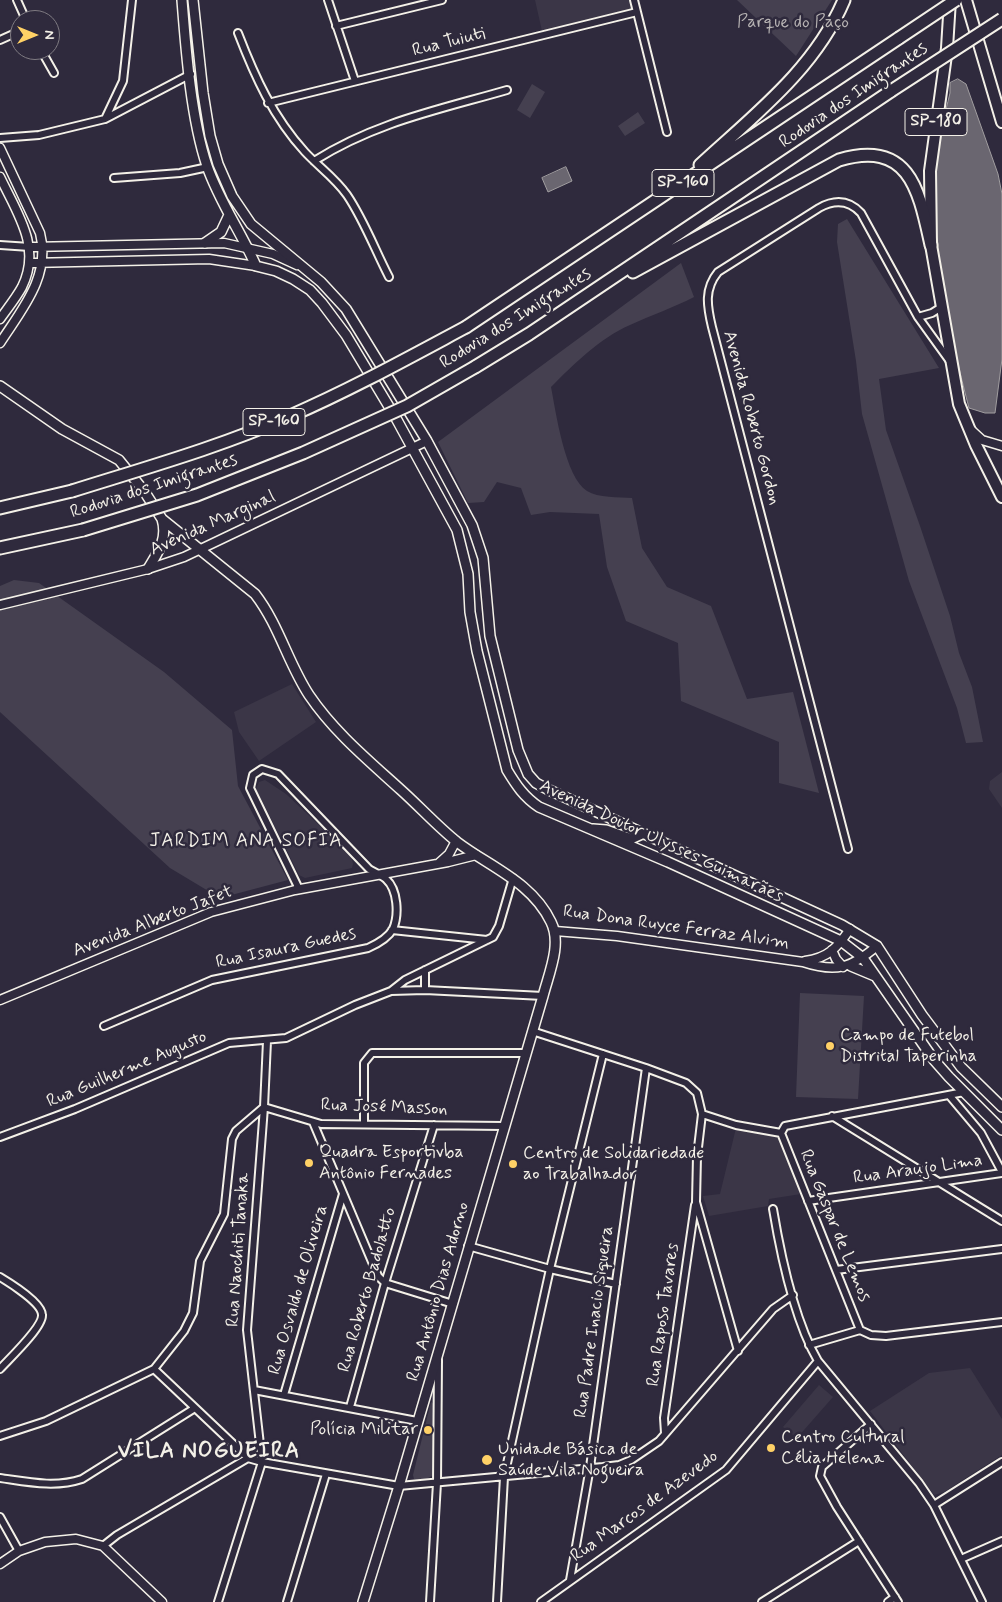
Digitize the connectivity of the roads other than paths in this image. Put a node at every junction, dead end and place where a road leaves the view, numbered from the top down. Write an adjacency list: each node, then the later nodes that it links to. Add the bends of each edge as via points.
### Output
1 (132, 0): 21 (street, via 123,81)
2 (182, 0): 17 (main road)
3 (193, 0): 41 (main road, Avenida Doutor Ulysses Guimarães, via 203,93 218,164 232,196 251,224)
4 (328, 0): 13 (street)
5 (442, 0): 13 (street)
6 (634, 0): 11 (street)
7 (844, 0): 30 (highway, via 821,42 797,73)
8 (950, 0): 34 (highway, SP-180, via 947,48 930,171)
9 (956, 0): 30 (highway, Rodovia dos Imigrantes / SP-160, bridge)
10 (966, 0): 22 (highway)
11 (637, 12): 18 (street, Rua Tuiuti); 23 (street)
12 (1002, 19): 43 (highway, Rodovia dos Imigrantes / SP-160, bridge)
13 (336, 26): 18 (street)
14 (238, 33): 20 (street)
15 (47, 60): 16 (street)
16 (54, 73)
17 (191, 74): 21 (street); 27 (main road, via 196,121)
18 (355, 81): 20 (street, Rua Tuiuti)
19 (507, 90): 26 (street, via 387,124 341,144)
20 (268, 103): 26 (street)
21 (105, 118): 24 (street, via 39,135)
22 (1002, 122)
23 (667, 132)
24 (0, 138)
25 (0, 148): 37 (street)
26 (314, 161): 42 (street, via 338,182 348,197)
27 (208, 166): 29 (street, via 180,173); 31 (main road)
28 (0, 177): 36 (street)
29 (114, 178)
30 (672, 191): 55 (highway, Rodovia dos Imigrantes / SP-160, bridge, via 466,328 290,416 185,456 72,491)
31 (229, 215): 32 (main road, via 221,232); 35 (main road)
32 (205, 243): 35 (street, Avenida Doutor Ulysses Guimarães); 37 (street, Avenida Doutor Ulysses Guimarães)
33 (0, 245): 36 (street)
34 (931, 245): 43 (highway, via 918,192 905,172 880,158 853,156 839,160); 44 (highway, SP-180)
35 (247, 246): 40 (main road); 41 (street, Avenida Doutor Ulysses Guimarães)
36 (30, 247): 37 (street, Avenida Doutor Ulysses Guimarães); 39 (street)
37 (44, 247): 38 (street)
38 (43, 262): 39 (street); 40 (street, via 209,259); 47 (street, via 31,296)
39 (30, 263): 46 (street, via 22,288)
40 (256, 266): 53 (main road, Avenida Doutor Ulysses Guimarães, via 293,278 322,303 346,335)
41 (300, 266): 51 (main road, Avenida Doutor Ulysses Guimarães, via 346,309)
42 (389, 277)
43 (572, 305): 58 (highway, Rodovia dos Imigrantes / SP-160, bridge, via 475,368 407,406 303,453 197,495 83,530)
44 (940, 308): 45 (street); 48 (highway, SP-180)
45 (918, 317): 48 (street, Avenida Roberto Gordon); 68 (street, Avenida Roberto Gordon, via 862,213 846,202 828,203 734,261 708,286 712,327)
46 (0, 319)
47 (0, 343)
48 (950, 361): 50 (highway, SP-180)
49 (0, 386): 56 (main road, Rua Dona Ruyce Ferraz Alvim, via 62,430 125,466)
50 (967, 426): 52 (street, via 982,440); 54 (highway)
51 (427, 441): 53 (street, Avenida Marginal); 61 (main road, Avenida Doutor Ulysses Guimarães, via 472,525)
52 (1002, 446)
53 (413, 448): 57 (main road, Avenida Doutor Ulysses Guimarães); 59 (street, Avenida Marginal)
54 (1002, 497)
55 (0, 508)
56 (162, 519): 59 (main road, Rua Dona Ruyce Ferraz Alvim); 60 (main road, via 164,541)
57 (457, 530): 61 (main road, via 463,538 473,574 479,576); 62 (main road, Avenida Doutor Ulysses Guimarães, via 465,556)
58 (0, 548)
59 (198, 549): 60 (street, Avenida Marginal); 67 (main road, Rua Dona Ruyce Ferraz Alvim, via 255,594 265,607 297,676 336,728)
60 (148, 568): 63 (street, Avenida Marginal)
61 (484, 571): 64 (main road, Avenida Doutor Ulysses Guimarães)
62 (469, 589): 64 (main road, via 477,585 481,588 483,623); 65 (main road, Avenida Doutor Ulysses Guimarães, via 471,623 507,770 532,802)
63 (0, 605)
64 (490, 636): 66 (main road, Avenida Doutor Ulysses Guimarães, via 518,750 528,774 547,790)
65 (585, 829): 66 (main road, via 606,830 632,839); 78 (main road, Avenida Doutor Ulysses Guimarães, via 668,862)
66 (642, 834): 74 (main road, Avenida Doutor Ulysses Guimarães)
67 (456, 841): 69 (main road, Rua Dona Ruyce Ferraz Alvim); 70 (street)
68 (848, 849)
69 (476, 855): 70 (street, Avenida Alberto Jafet); 72 (main road, Rua Dona Ruyce Ferraz Alvim)
70 (439, 863): 71 (street, Avenida Alberto Jafet)
71 (378, 875): 73 (street, Avenida Alberto Jafet); 73 (street, via 278,774 266,769 258,771 251,779 250,788); 75 (street, via 391,885 396,897)
72 (513, 878): 76 (main road, Rua Dona Ruyce Ferraz Alvim, via 537,900); 77 (street, via 499,926)
73 (299, 889): 89 (street, Avenida Alberto Jafet, via 211,912)
74 (850, 929): 78 (street, Rua Dona Ruyce Ferraz Alvim); 79 (main road, Avenida Doutor Ulysses Guimarães)
75 (392, 930): 77 (street); 90 (street, Rua Isaura Guedes, via 368,948 212,980)
76 (555, 931): 82 (street, Rua Dona Ruyce Ferraz Alvim, via 617,936); 88 (main road, Rua Antônio Dias Adorno, via 555,947)
77 (488, 940): 84 (street)
78 (842, 941): 80 (street, Rua Dona Ruyce Ferraz Alvim); 81 (main road, Avenida Doutor Ulysses Guimarães)
79 (877, 946): 81 (street); 99 (main road, Avenida Doutor Ulysses Guimarães, via 922,1015 956,1059)
80 (832, 950): 82 (street, Rua Dona Ruyce Ferraz Alvim, via 820,959); 83 (street, via 836,959)
81 (863, 958): 83 (street); 85 (main road, Avenida Doutor Ulysses Guimarães)
82 (803, 962): 83 (street, Rua Dona Ruyce Ferraz Alvim, via 823,968)
83 (847, 966): 85 (main road)
84 (425, 970): 86 (street); 87 (street)
85 (875, 976): 96 (main road, Avenida Doutor Ulysses Guimarães, via 934,1060)
86 (425, 990): 87 (street); 88 (street)
87 (391, 991): 92 (street, Rua Guilherme Augusto, via 292,1036)
88 (543, 996): 91 (main road, Rua Antônio Dias Adorno)
89 (0, 1000)
90 (104, 1026)
91 (532, 1031): 93 (main road, Rua Antônio Dias Adorno); 94 (street)
92 (267, 1041): 98 (street, Rua Naochiti Tanaka); 108 (street, Rua Guilherme Augusto, via 229,1043 75,1109)
93 (526, 1053): 103 (street, via 372,1053 364,1063); 105 (main road, Rua Antônio Dias Adorno)
94 (603, 1054): 95 (street); 118 (street)
95 (646, 1068): 100 (street, via 692,1087 700,1099); 122 (street, Rua Padre Inacio Siqueira)
96 (964, 1092): 97 (street); 106 (main road, Avenida Doutor Ulysses Guimarães)
97 (949, 1095): 101 (street); 109 (street, via 981,1133)
98 (264, 1107): 102 (street, Rua José Masson); 132 (street, via 236,1131 232,1140 224,1214 200,1261 192,1319); 134 (street, Rua Naochiti Tanaka, via 248,1330)
99 (1002, 1107)
100 (702, 1114): 107 (street, via 736,1125); 113 (street)
101 (832, 1116): 107 (street, via 785,1126); 110 (street)
102 (313, 1122): 103 (street, Rua José Masson); 111 (street)
103 (364, 1124): 104 (street, Rua José Masson)
104 (434, 1125): 105 (street, Rua José Masson); 121 (street, Rua Roberto Badolatto)
105 (504, 1126): 116 (main road, Rua Antônio Dias Adorno)
106 (1002, 1130)
107 (781, 1133): 112 (street, Rua Gaspar de Lemos)
108 (0, 1137)
109 (1002, 1173): 110 (street, Rua Araujo Lima)
110 (936, 1182): 112 (street, Rua Araujo Lima); 115 (street)
111 (342, 1194): 121 (street, via 374,1268); 135 (street, Rua Osvaldo de Oliveira)
112 (808, 1200): 119 (street, Rua Gaspar de Lemos)
113 (696, 1202): 128 (street); 141 (street, Rua Raposo Tavares, via 664,1418)
114 (774, 1209): 123 (street)
115 (1002, 1221)
116 (468, 1246): 118 (street); 124 (main road, Rua Antônio Dias Adorno)
117 (1002, 1249): 119 (street)
118 (550, 1269): 122 (street); 148 (street)
119 (836, 1270): 126 (street, Rua Gaspar de Lemos)
120 (0, 1277): 131 (street, via 40,1307 42,1315 40,1322)
121 (385, 1283): 124 (street); 137 (street, Rua Roberto Badolatto)
122 (616, 1284): 146 (street, Rua Padre Inacio Siqueira)
123 (793, 1295): 127 (street); 128 (street, via 773,1309)
124 (453, 1304): 129 (main road, Rua Antônio Dias Adorno)
125 (1002, 1322): 126 (street, Rua Gaspar de Lemos, via 886,1336)
126 (860, 1330): 127 (street, Rua Gaspar de Lemos)
127 (809, 1345): 130 (street)
128 (738, 1351): 141 (street)
129 (438, 1354): 133 (main road, Rua Antônio Dias Adorno); 136 (street)
130 (818, 1361): 140 (street); 160 (street, Rua Marcos de Azevedo, via 726,1470)
131 (0, 1369)
132 (154, 1369): 138 (street); 142 (street, via 46,1421)
133 (428, 1389): 136 (street); 139 (main road, Rua Antônio Dias Adorno)
134 (254, 1390): 135 (street); 144 (street, Rua Naochiti Tanaka)
135 (284, 1395): 137 (street)
136 (439, 1400): 150 (street)
137 (350, 1407): 139 (street)
138 (195, 1408): 143 (street); 149 (street, via 82,1479 51,1484)
139 (417, 1421): 151 (main road, Rua Antônio Dias Adorno)
140 (870, 1424): 152 (street); 155 (street, via 822,1467 820,1476)
141 (665, 1432): 146 (street, via 659,1441 631,1460 619,1465)
142 (0, 1436)
143 (248, 1458): 144 (street); 156 (street)
144 (262, 1462): 147 (street); 163 (street)
145 (1002, 1462): 152 (street)
146 (590, 1467): 148 (street); 160 (street, Rua Padre Inacio Siqueira)
147 (326, 1474): 151 (street); 164 (street)
148 (504, 1477): 150 (street); 167 (street)
149 (0, 1478)
150 (437, 1483): 151 (street); 166 (street)
151 (399, 1486): 165 (main road, Rua Antônio Dias Adorno)
152 (934, 1505): 158 (street)
153 (0, 1517): 157 (street)
154 (1002, 1541): 158 (street)
155 (859, 1542): 161 (street); 169 (street)
156 (103, 1546): 157 (street, via 76,1539 59,1539); 162 (street)
157 (19, 1551): 159 (street)
158 (961, 1559): 171 (street)
159 (0, 1564)
160 (570, 1580): 168 (street, Rua Marcos de Azevedo)
161 (897, 1599): 170 (street)
162 (162, 1602)
163 (218, 1602)
164 (287, 1602)
165 (363, 1602)
166 (430, 1602)
167 (497, 1602)
168 (541, 1602)
169 (762, 1602)
170 (888, 1602)
171 (982, 1602)

